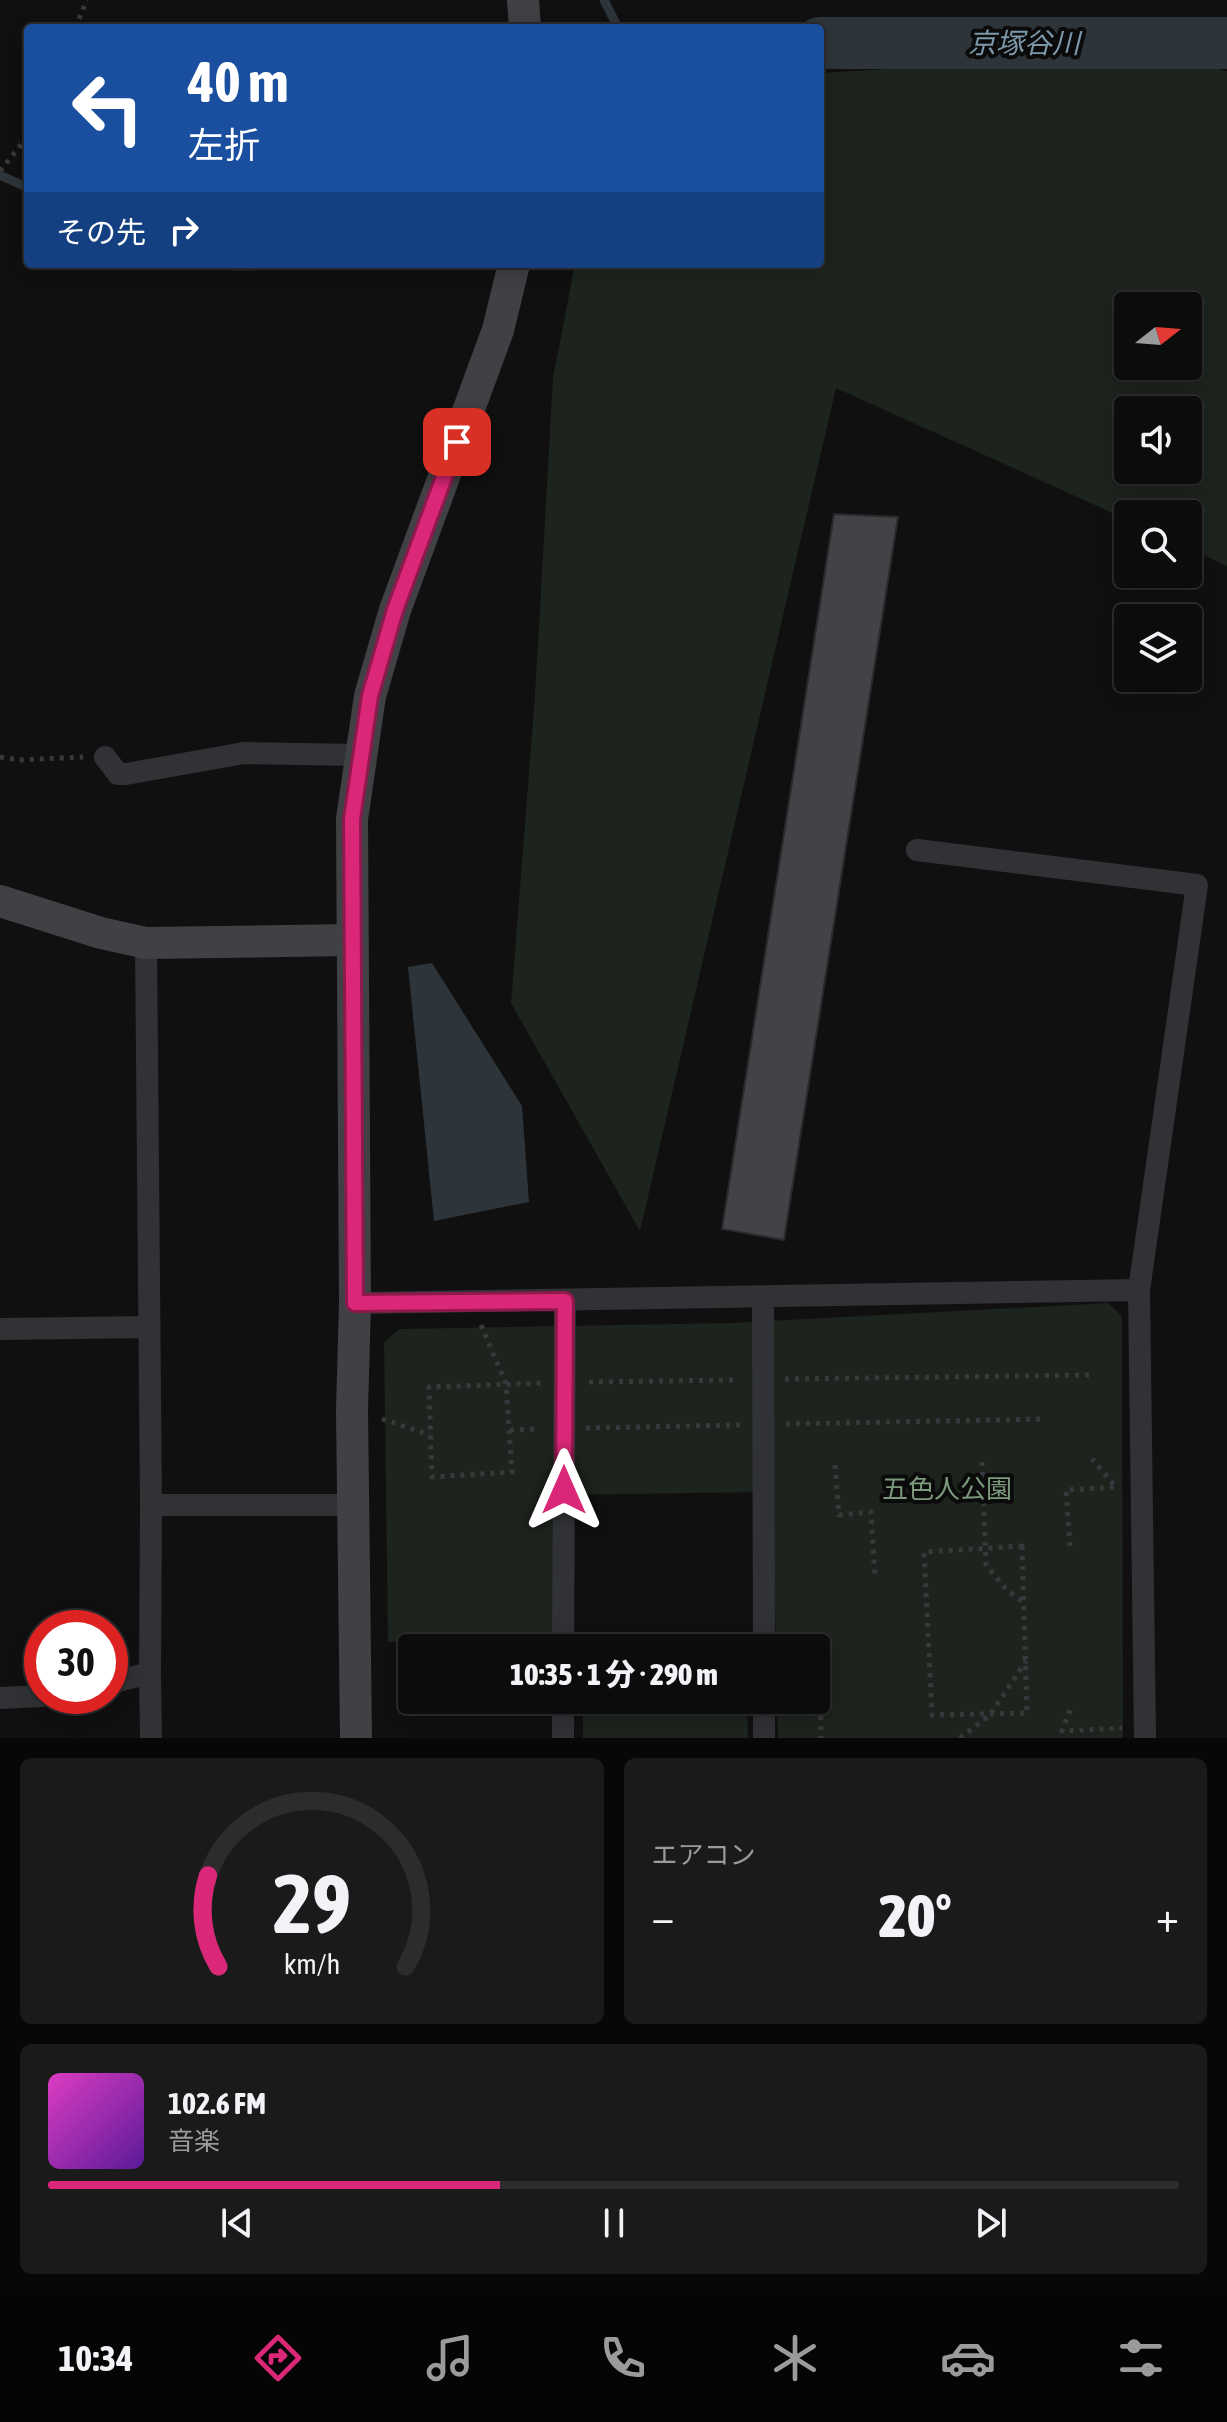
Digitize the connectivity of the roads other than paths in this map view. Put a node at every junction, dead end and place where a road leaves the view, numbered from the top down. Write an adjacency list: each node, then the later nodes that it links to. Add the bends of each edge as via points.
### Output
1 (523, 0): 2 (street)
2 (525, 24)
3 (513, 268): 4 (street, via 498,330 395,610 370,696)
4 (360, 755): 5 (street, via 244,753 126,774 118,774); 8 (street, via 352,819)
5 (105, 757)
6 (917, 850): 10 (street, via 1197,885)
7 (0, 901): 9 (street)
8 (351, 940): 9 (street); 13 (street)
9 (146, 943): 14 (street)
10 (1139, 1290): 11 (street); 26 (street)
11 (763, 1297): 12 (street); 19 (street)
12 (565, 1301): 13 (street); 18 (street)
13 (355, 1303): 17 (street)
14 (149, 1327): 15 (street); 16 (street)
15 (0, 1329)
16 (151, 1505): 17 (street); 20 (street)
17 (354, 1505): 28 (street)
18 (563, 1634)
19 (764, 1634)
20 (150, 1673): 21 (street); 27 (street)
21 (128, 1678)
22 (24, 1697): 23 (street)
23 (0, 1698)
24 (563, 1714): 29 (street)
25 (764, 1714): 30 (street)
26 (1145, 1733)
27 (151, 1738)
28 (356, 1738)
29 (563, 1738)
30 (764, 1738)

